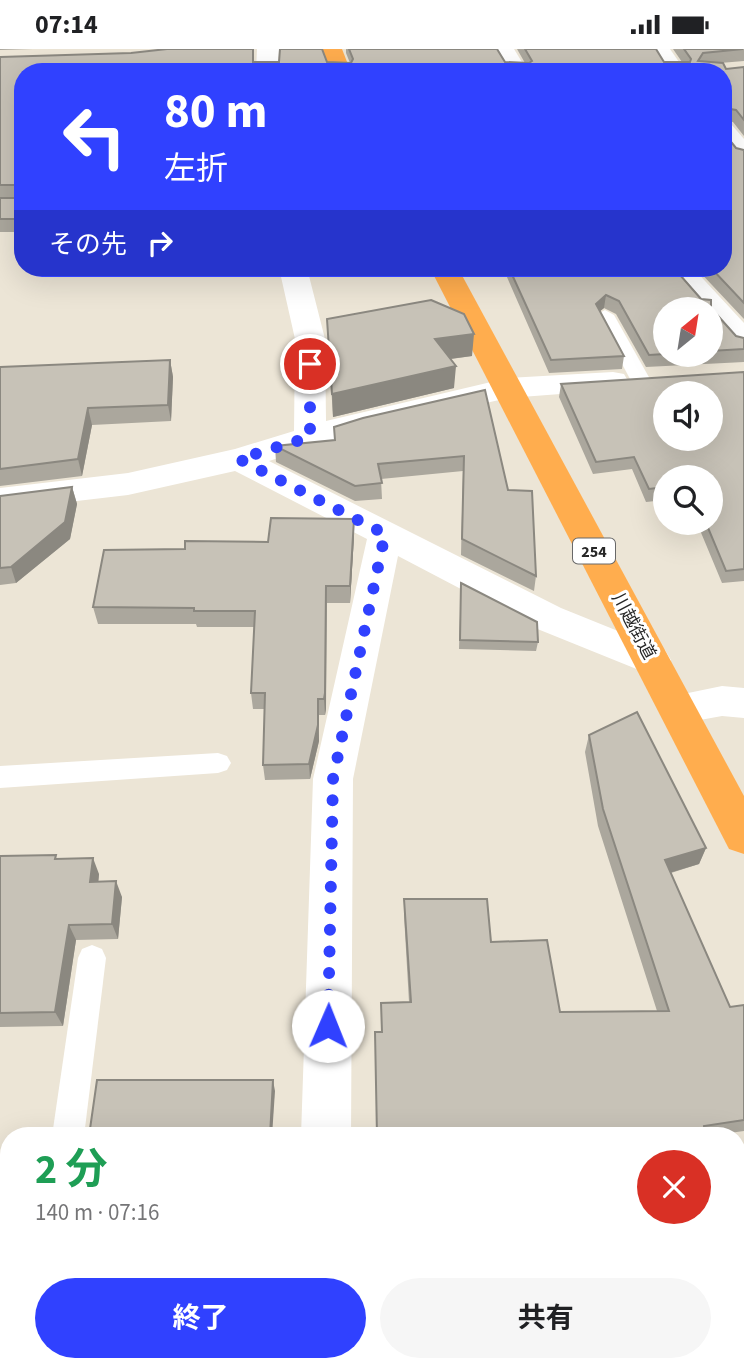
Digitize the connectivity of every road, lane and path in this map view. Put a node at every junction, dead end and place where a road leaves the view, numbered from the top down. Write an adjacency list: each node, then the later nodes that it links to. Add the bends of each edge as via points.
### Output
1 (732, 140): 2 (street)
2 (744, 154)
3 (295, 277): 10 (street, via 310,339)
4 (449, 277): 9 (highway, 川越街道 / 254)
5 (686, 277): 7 (street)
6 (605, 315): 8 (lane)
7 (744, 341)
8 (653, 378): 9 (street)
9 (508, 388): 10 (street, via 356,422); 14 (highway, 川越街道 / 254)
10 (310, 437): 11 (street)
11 (239, 459): 12 (street, via 128,484); 13 (street)
12 (0, 499)
13 (385, 534): 14 (street, via 548,618); 22 (street, via 333,779)
14 (652, 660): 16 (highway, 川越街道 / 254)
15 (744, 703): 16 (street, via 722,701)
16 (678, 709): 19 (highway, 川越街道 / 254)
17 (218, 764): 18 (lane)
18 (0, 777)
19 (744, 836)
20 (92, 958): 21 (lane)
21 (69, 1127)
22 (326, 1127)

